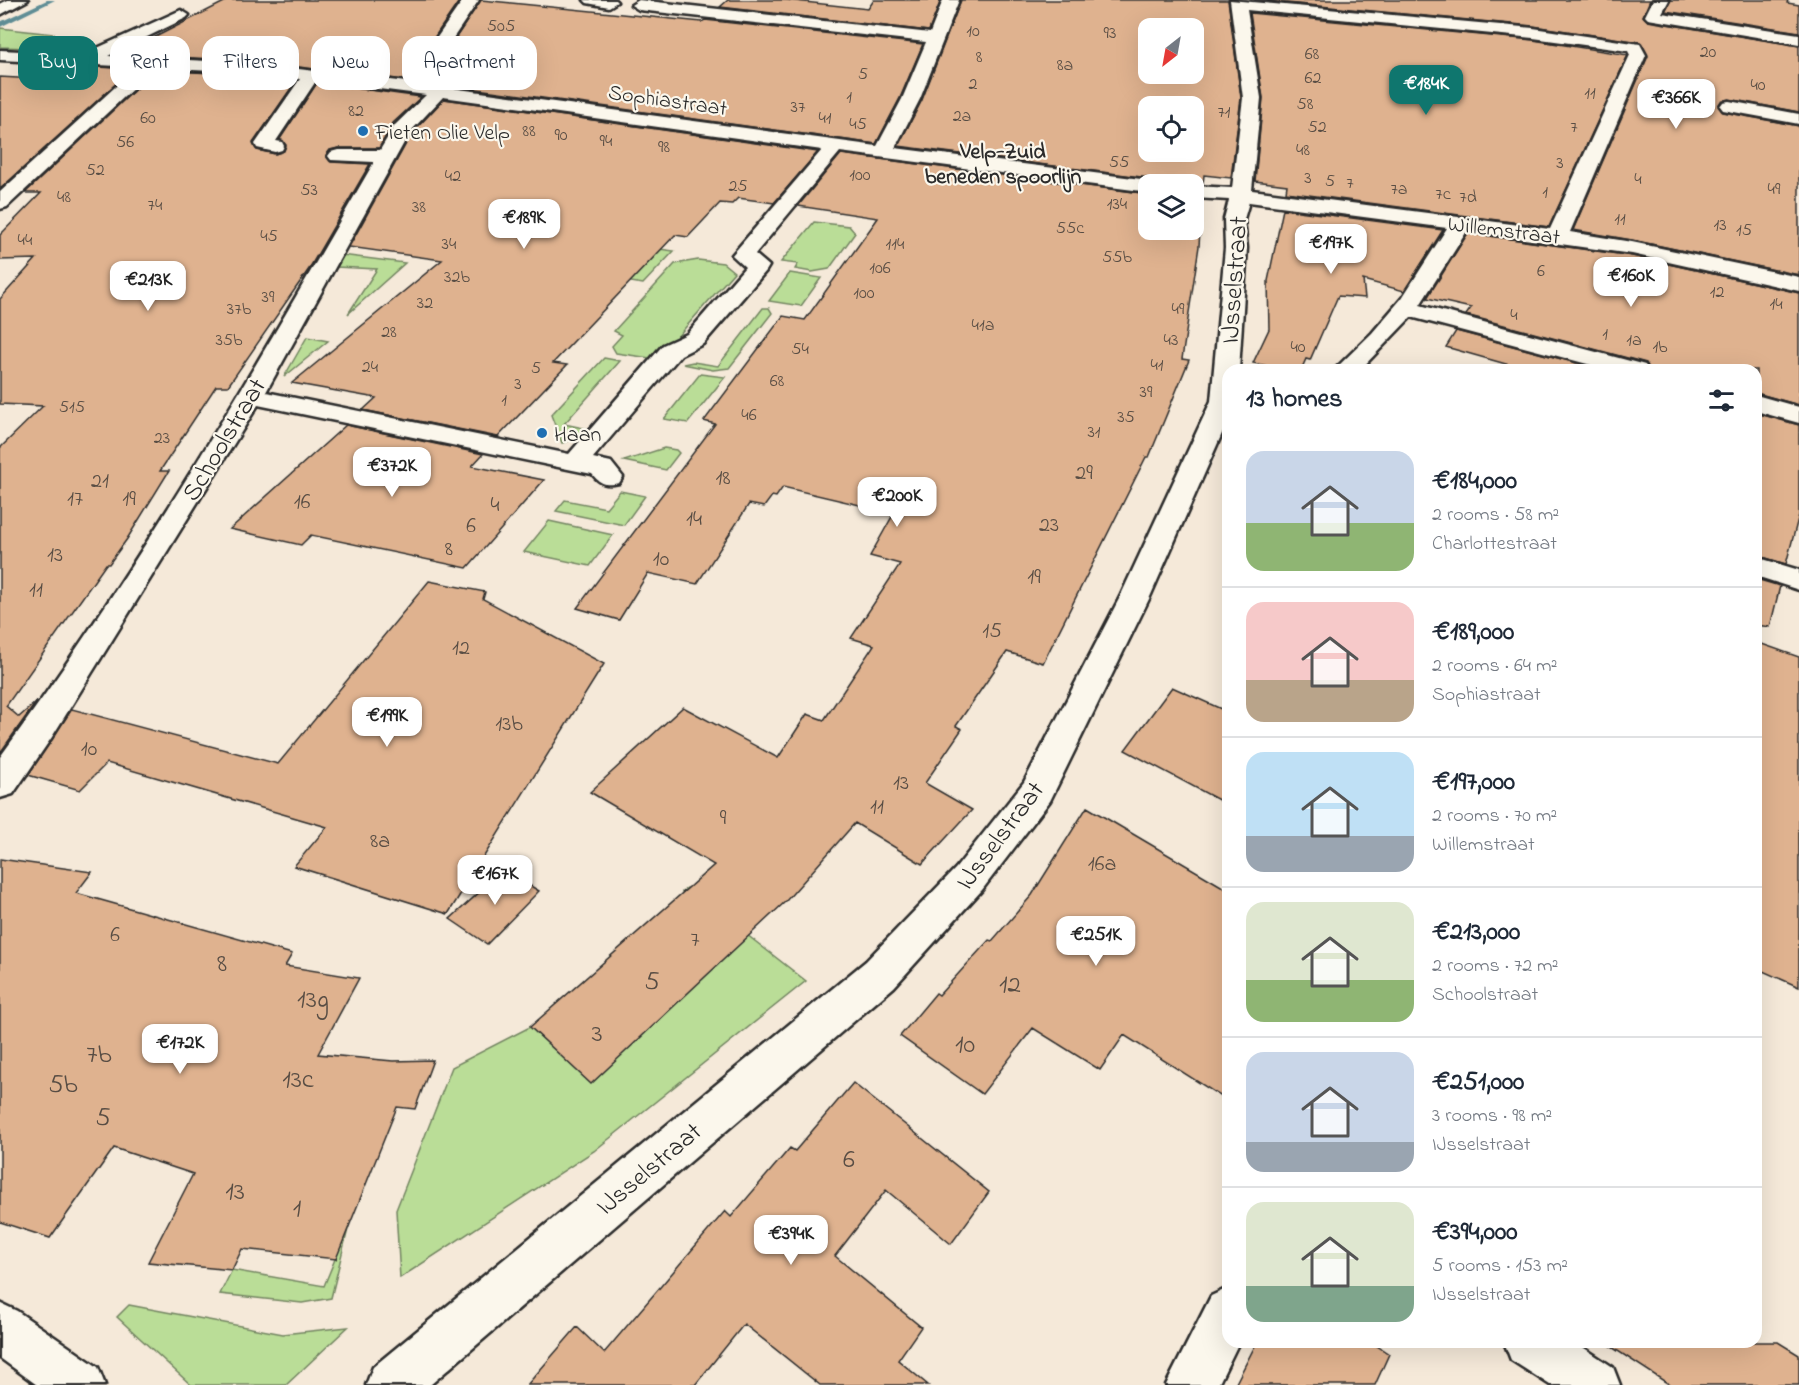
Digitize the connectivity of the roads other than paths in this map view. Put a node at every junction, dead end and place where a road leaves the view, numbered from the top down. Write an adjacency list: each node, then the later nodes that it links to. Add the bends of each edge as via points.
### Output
1 (20, 0): 11 (street)
2 (471, 0): 14 (street)
3 (592, 0): 6 (street)
4 (951, 0): 15 (street)
5 (1661, 0): 16 (street, via 1653,16)
6 (609, 2)
7 (1238, 2): 13 (street); 35 (street, IJsselstraat, via 1252,98)
8 (639, 4): 9 (street)
9 (696, 5): 15 (street)
10 (1470, 9): 13 (street)
11 (0, 10)
12 (181, 15): 17 (street)
13 (1468, 26): 38 (street, via 1634,47 1638,55)
14 (446, 36)
15 (935, 38): 30 (street, via 911,99)
16 (1799, 39)
17 (98, 54)
18 (0, 55): 19 (street, Sophiastraat)
19 (18, 56)
20 (190, 65): 21 (street, Sophiastraat)
21 (311, 75)
22 (311, 77): 29 (street, via 269,145)
23 (122, 90): 36 (street)
24 (432, 90): 25 (street, Sophiastraat)
25 (439, 91): 28 (street, Sophiastraat); 32 (street, Schoolstraat, via 402,129)
26 (1729, 106): 27 (street)
27 (1799, 119)
28 (835, 146): 30 (street, Sophiastraat); 48 (street, via 743,255 758,266 695,339 672,350)
29 (243, 147)
30 (883, 152): 33 (street, Sophiastraat)
31 (338, 156): 32 (street)
32 (388, 156): 44 (street, Schoolstraat)
33 (1138, 185)
34 (1204, 193): 35 (street)
35 (1241, 195): 37 (street, Willemstraat); 41 (street, IJsselstraat, via 1234,219 1236,248)
36 (0, 202)
37 (1460, 224): 38 (street, Willemstraat); 40 (street)
38 (1557, 236): 39 (street, Willemstraat)
39 (1799, 284)
40 (1407, 309): 42 (street); 43 (street)
41 (1228, 364)
42 (1353, 364)
43 (1613, 364)
44 (251, 396): 48 (street); 52 (street, Schoolstraat, via 40,728)
45 (1762, 405): 47 (street)
46 (1222, 410): 57 (street, IJsselstraat, via 1128,612 1037,791 969,879 880,974)
47 (1799, 415)
48 (575, 463): 49 (street, via 601,468)
49 (609, 477)
50 (1762, 568): 51 (street)
51 (1799, 580)
52 (0, 784)
53 (1222, 1325): 58 (street)
54 (0, 1328): 56 (street)
55 (1538, 1348): 59 (street)
56 (80, 1385)
57 (391, 1385)
58 (1191, 1385)
59 (1595, 1385)

